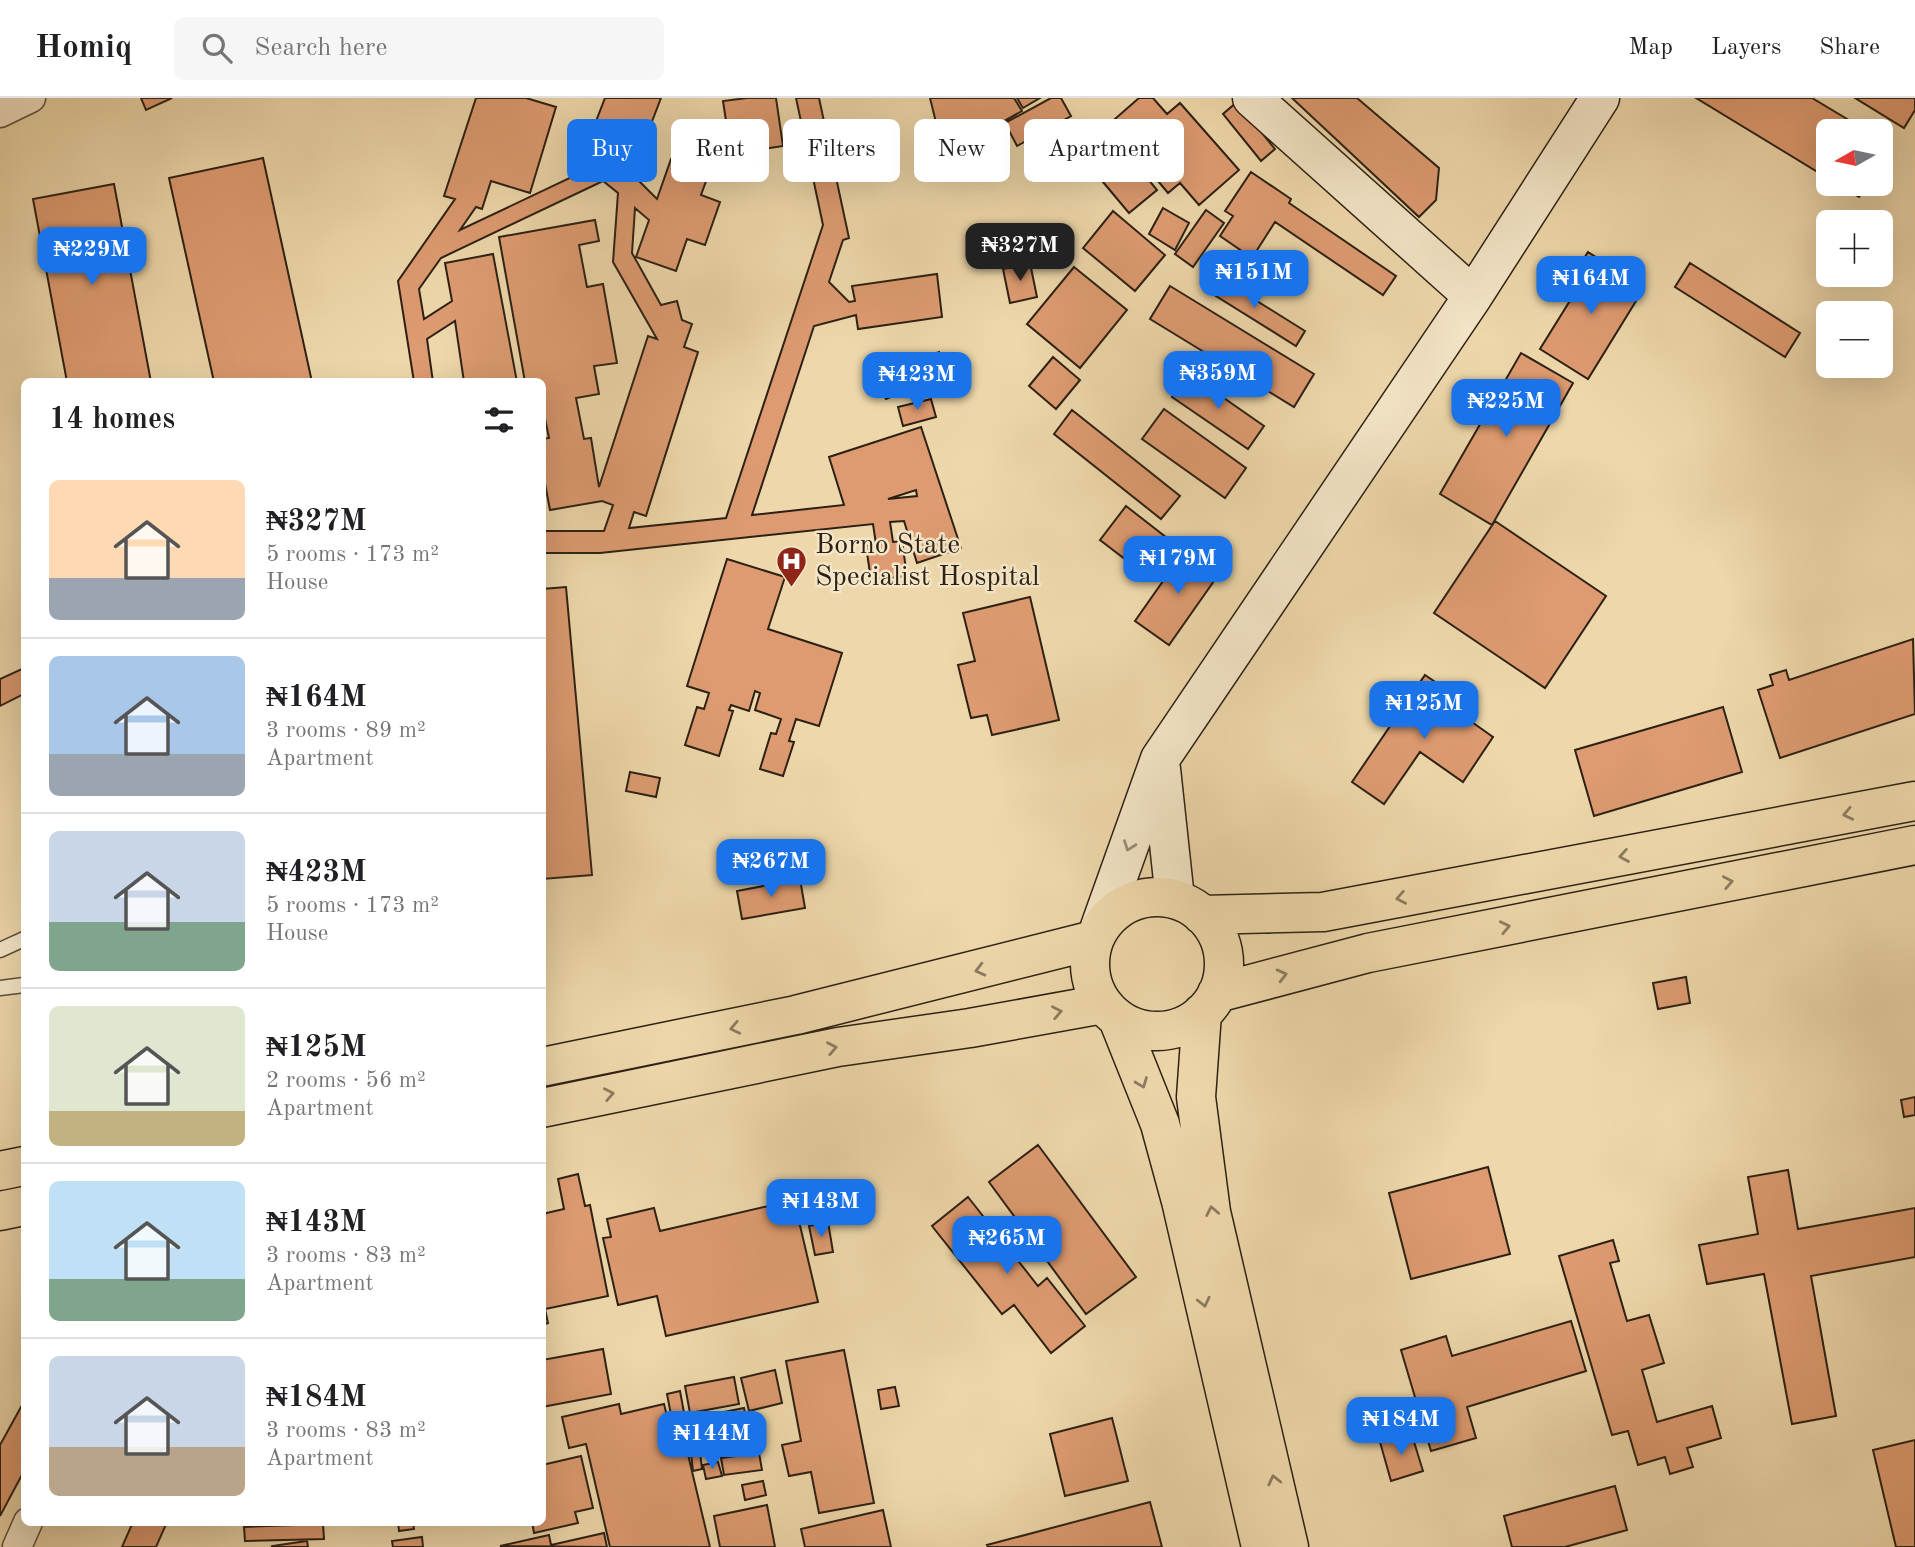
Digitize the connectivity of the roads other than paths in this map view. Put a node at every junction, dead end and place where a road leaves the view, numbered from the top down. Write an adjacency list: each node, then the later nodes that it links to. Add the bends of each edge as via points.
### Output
1 (31, 98): 4 (street)
2 (1252, 98): 5 (main road)
3 (1600, 98): 5 (main road)
4 (0, 113)
5 (1473, 296): 6 (main road)
6 (1160, 759): 9 (main road); 10 (main road, one-way to 10)
7 (1915, 801): 9 (main road, one-way to 9, via 1323,912)
8 (1915, 845): 15 (main road, one-way to 8, via 1368,953)
9 (1189, 907): 10 (main road, via 1154,897 1133,901 1114,911); 15 (main road, via 1220,944 1223,960)
10 (1097, 934): 16 (main road, via 1090,962 1093,984); 17 (main road, one-way to 17, via 808,1013)
11 (21, 940): 12 (lane)
12 (0, 950)
13 (21, 985): 14 (lane)
14 (0, 988)
15 (1209, 1003): 16 (main road, via 1183,1025 1161,1031 1139,1028); 26 (main road, one-way to 15, via 1212,1212 1196,1097)
16 (1111, 1011): 18 (main road, one-way to 16, via 838,1047); 25 (main road, one-way to 25, via 1160,1124)
17 (546, 1066)
18 (546, 1107)
19 (21, 1167): 20 (main road)
20 (0, 1171)
21 (21, 1206): 22 (main road)
22 (0, 1210)
23 (26, 1526): 24 (street)
24 (17, 1547)
25 (1261, 1547)
26 (1289, 1547)

